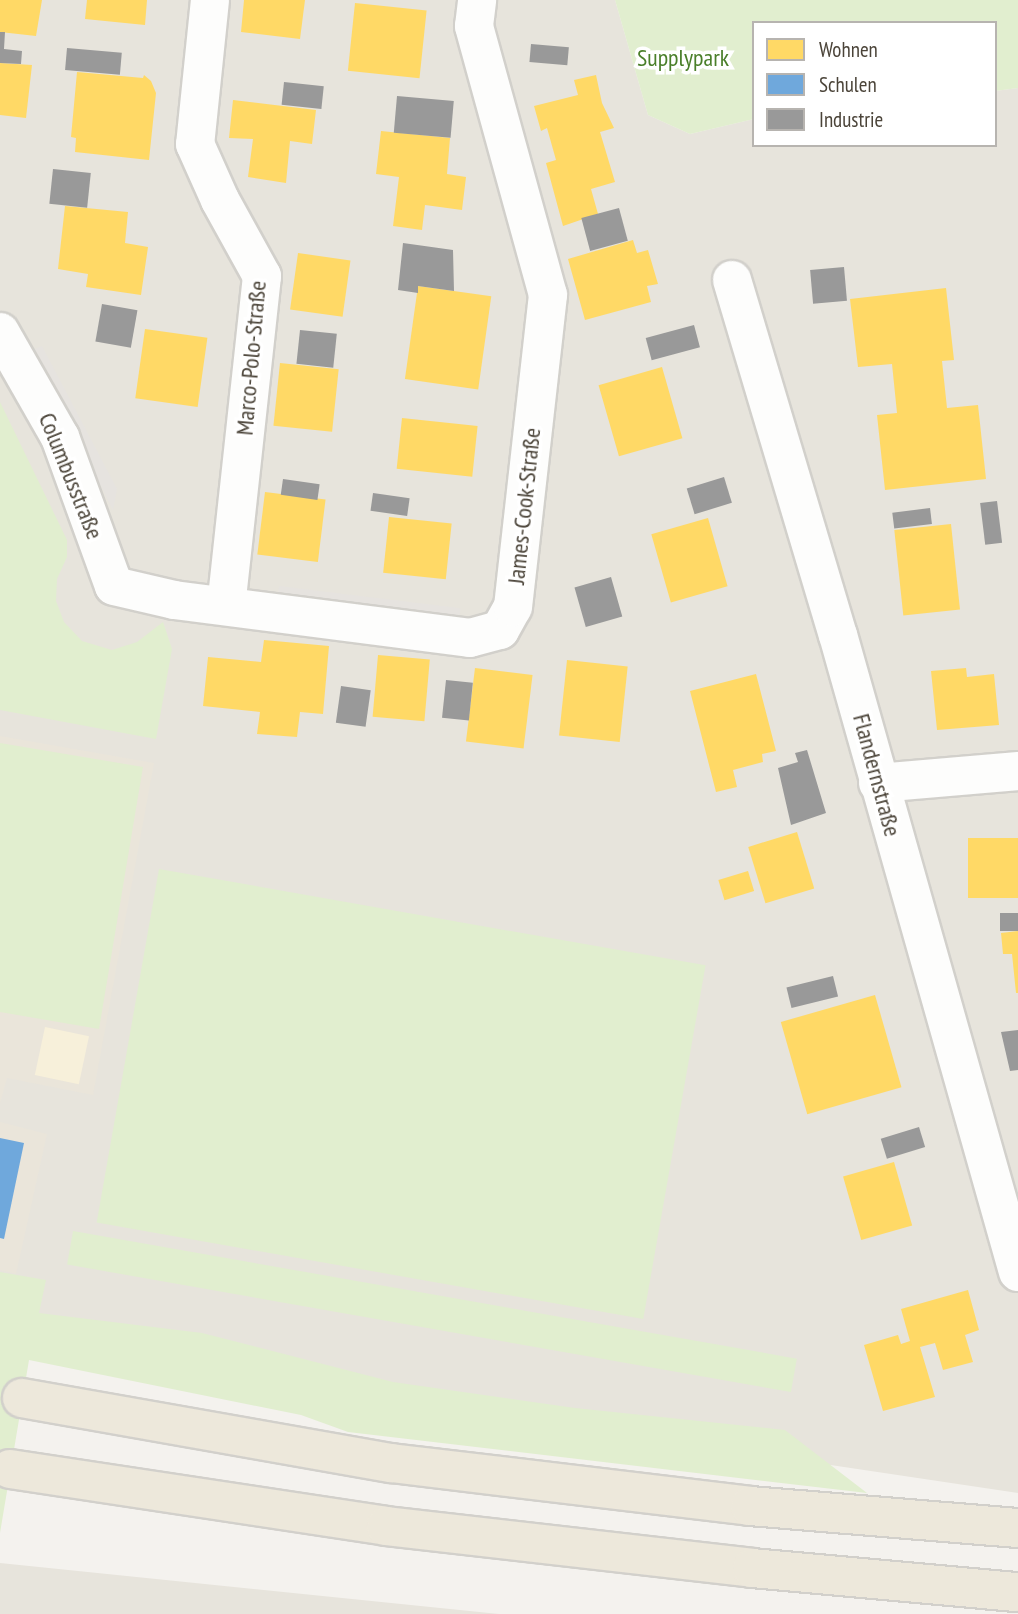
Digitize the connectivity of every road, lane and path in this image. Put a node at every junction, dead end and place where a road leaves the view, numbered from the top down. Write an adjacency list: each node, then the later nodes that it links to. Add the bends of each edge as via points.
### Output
1 (210, 0): 6 (street, Marco-Polo-Straße, via 195,144 262,276)
2 (477, 0): 6 (street, James-Cook-Straße, via 474,26 548,295 513,607 500,630 470,638)
3 (733, 280): 8 (street, Flandernstraße)
4 (0, 332): 5 (street, Columbusstraße, via 60,437)
5 (114, 586): 6 (street, James-Cook-Straße, via 174,600)
6 (226, 605)
7 (1018, 771): 8 (street)
8 (878, 783): 9 (street, Flandernstraße)
9 (1018, 1272)
10 (22, 1398): 12 (highway, via 391,1463 750,1506)
11 (10, 1469): 13 (highway, via 386,1526 752,1568)
12 (1018, 1528)
13 (1018, 1592)

